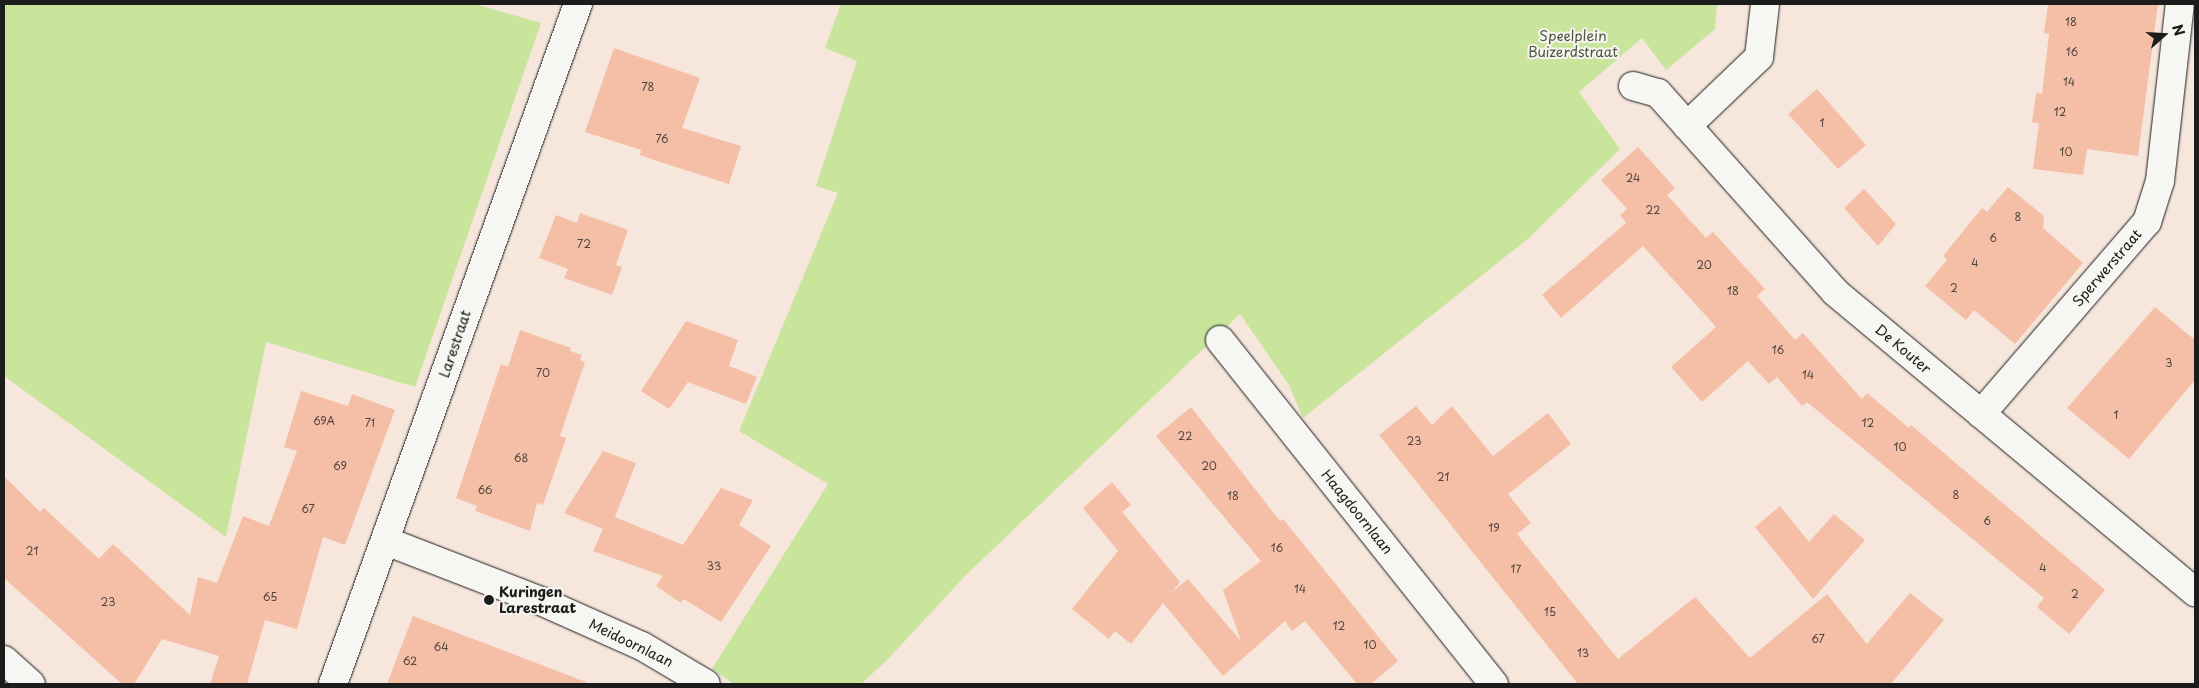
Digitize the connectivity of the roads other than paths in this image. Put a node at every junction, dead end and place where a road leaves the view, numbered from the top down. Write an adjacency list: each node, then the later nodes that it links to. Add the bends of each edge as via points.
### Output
1 (578, 4): 8 (street, Larestraat, via 514,174)
2 (1766, 4): 5 (street, via 1759,57)
3 (2180, 4): 7 (street, Sperwerstraat, via 2160,181 2147,222)
4 (1633, 86): 5 (street, De Kouter, via 1658,93)
5 (1687, 126): 7 (street, De Kouter, via 1835,292)
6 (1220, 340): 14 (street, Haagdoornlaan)
7 (1981, 414): 9 (street, De Kouter)
8 (386, 541): 12 (street, Larestraat); 13 (street, Meidoornlaan, via 642,646)
9 (2195, 592)
10 (4, 660): 11 (street)
11 (31, 684)
12 (333, 684)
13 (706, 684)
14 (1494, 684)

